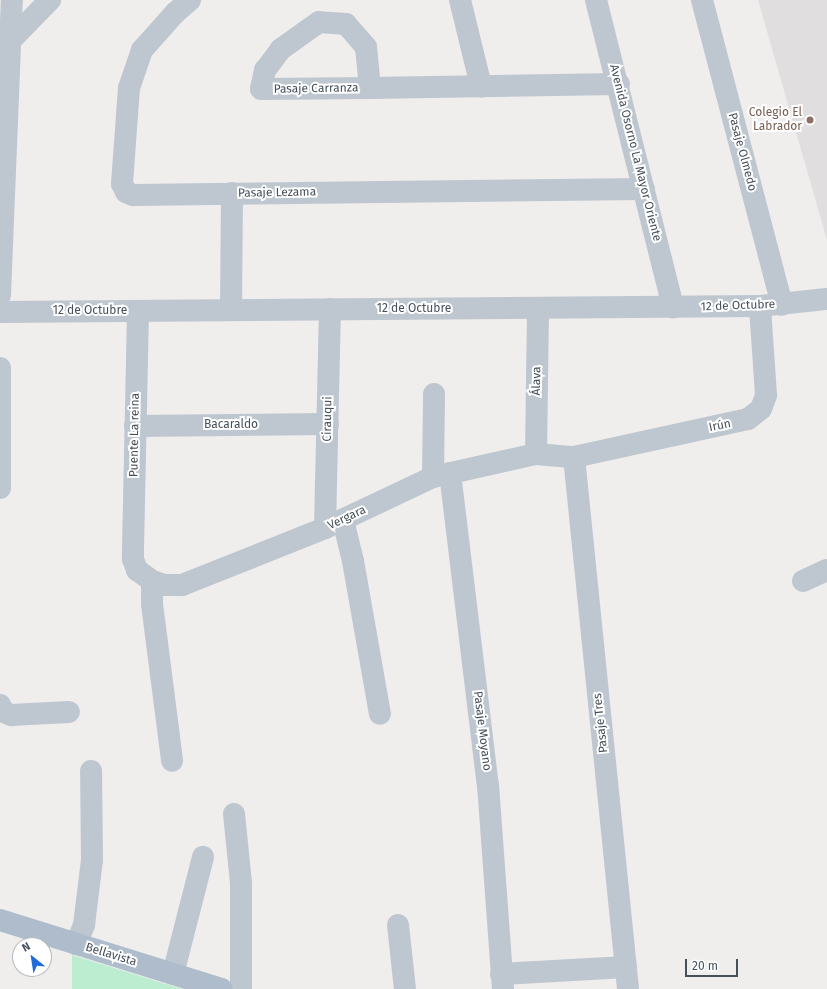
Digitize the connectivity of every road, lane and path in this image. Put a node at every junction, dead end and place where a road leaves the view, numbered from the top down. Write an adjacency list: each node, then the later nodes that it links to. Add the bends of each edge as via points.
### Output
1 (12, 0): 7 (street)
2 (50, 0): 7 (street)
3 (190, 0): 12 (street, Pasaje Lezama, via 142,50 129,88 122,184 126,192 133,195)
4 (460, 0): 9 (street)
5 (596, 0): 8 (street, Avenida Osorno La Mayor Oriente)
6 (702, 0): 15 (street, Pasaje Olmedo)
7 (6, 45): 13 (street)
8 (619, 84): 9 (street, Pasaje Carranza); 11 (street, Avenida Osorno La Mayor Oriente)
9 (481, 86): 10 (street, Pasaje Carranza)
10 (370, 88): 10 (street, Pasaje Carranza, via 366,47 346,24 319,22 281,49 265,70 261,89)
11 (644, 189): 12 (street, Pasaje Lezama); 17 (street, Avenida Osorno La Mayor Oriente)
12 (232, 193): 19 (street)
13 (0, 295)
14 (827, 299): 15 (street, 12 de Octubre)
15 (782, 304): 16 (street, 12 de Octubre)
16 (760, 306): 17 (street, 12 de Octubre); 28 (street, Irún, via 766,395 765,402 756,415 740,422)
17 (673, 307): 18 (street, 12 de Octubre)
18 (538, 308): 20 (street, 12 de Octubre); 27 (street, Álava)
19 (231, 310): 20 (street, 12 de Octubre); 21 (street, 12 de Octubre)
20 (330, 310): 25 (street, Cirauqui)
21 (138, 311): 22 (street, 12 de Octubre); 26 (street, Puente La reina)
22 (0, 312)
23 (0, 368): 29 (street)
24 (434, 394): 30 (street)
25 (328, 424): 26 (street, Bacaraldo); 32 (street, Cirauqui)
26 (135, 426): 33 (street, Puente La reina)
27 (536, 454): 28 (street, Vergara); 30 (street, Vergara)
28 (574, 457): 47 (street, Pasaje Tres)
29 (1, 465): 31 (street)
30 (441, 475): 32 (street, Vergara); 49 (street, Pasaje Moyano, via 488,785)
31 (0, 488)
32 (334, 524): 35 (street, Vergara, via 182,585 164,585); 39 (street, Cirauqui, via 353,561)
33 (133, 559): 35 (street, Vergara, via 137,570)
34 (827, 570): 36 (street)
35 (152, 581): 40 (street, via 152,604)
36 (803, 581)
37 (0, 705): 38 (street, via 4,712 11,715)
38 (68, 712)
39 (380, 714)
40 (172, 761)
41 (91, 771): 46 (street, via 92,860 84,925)
42 (234, 814): 51 (street, via 241,883)
43 (203, 857): 48 (street)
44 (0, 920): 46 (main road, Bellavista)
45 (398, 925): 52 (street)
46 (76, 944): 48 (main road, Bellavista)
47 (626, 967): 49 (street); 53 (street, Pasaje Tres)
48 (173, 974): 50 (main road, Bellavista)
49 (502, 981)
50 (222, 989)
51 (241, 989)
52 (405, 989)
53 (628, 989)

